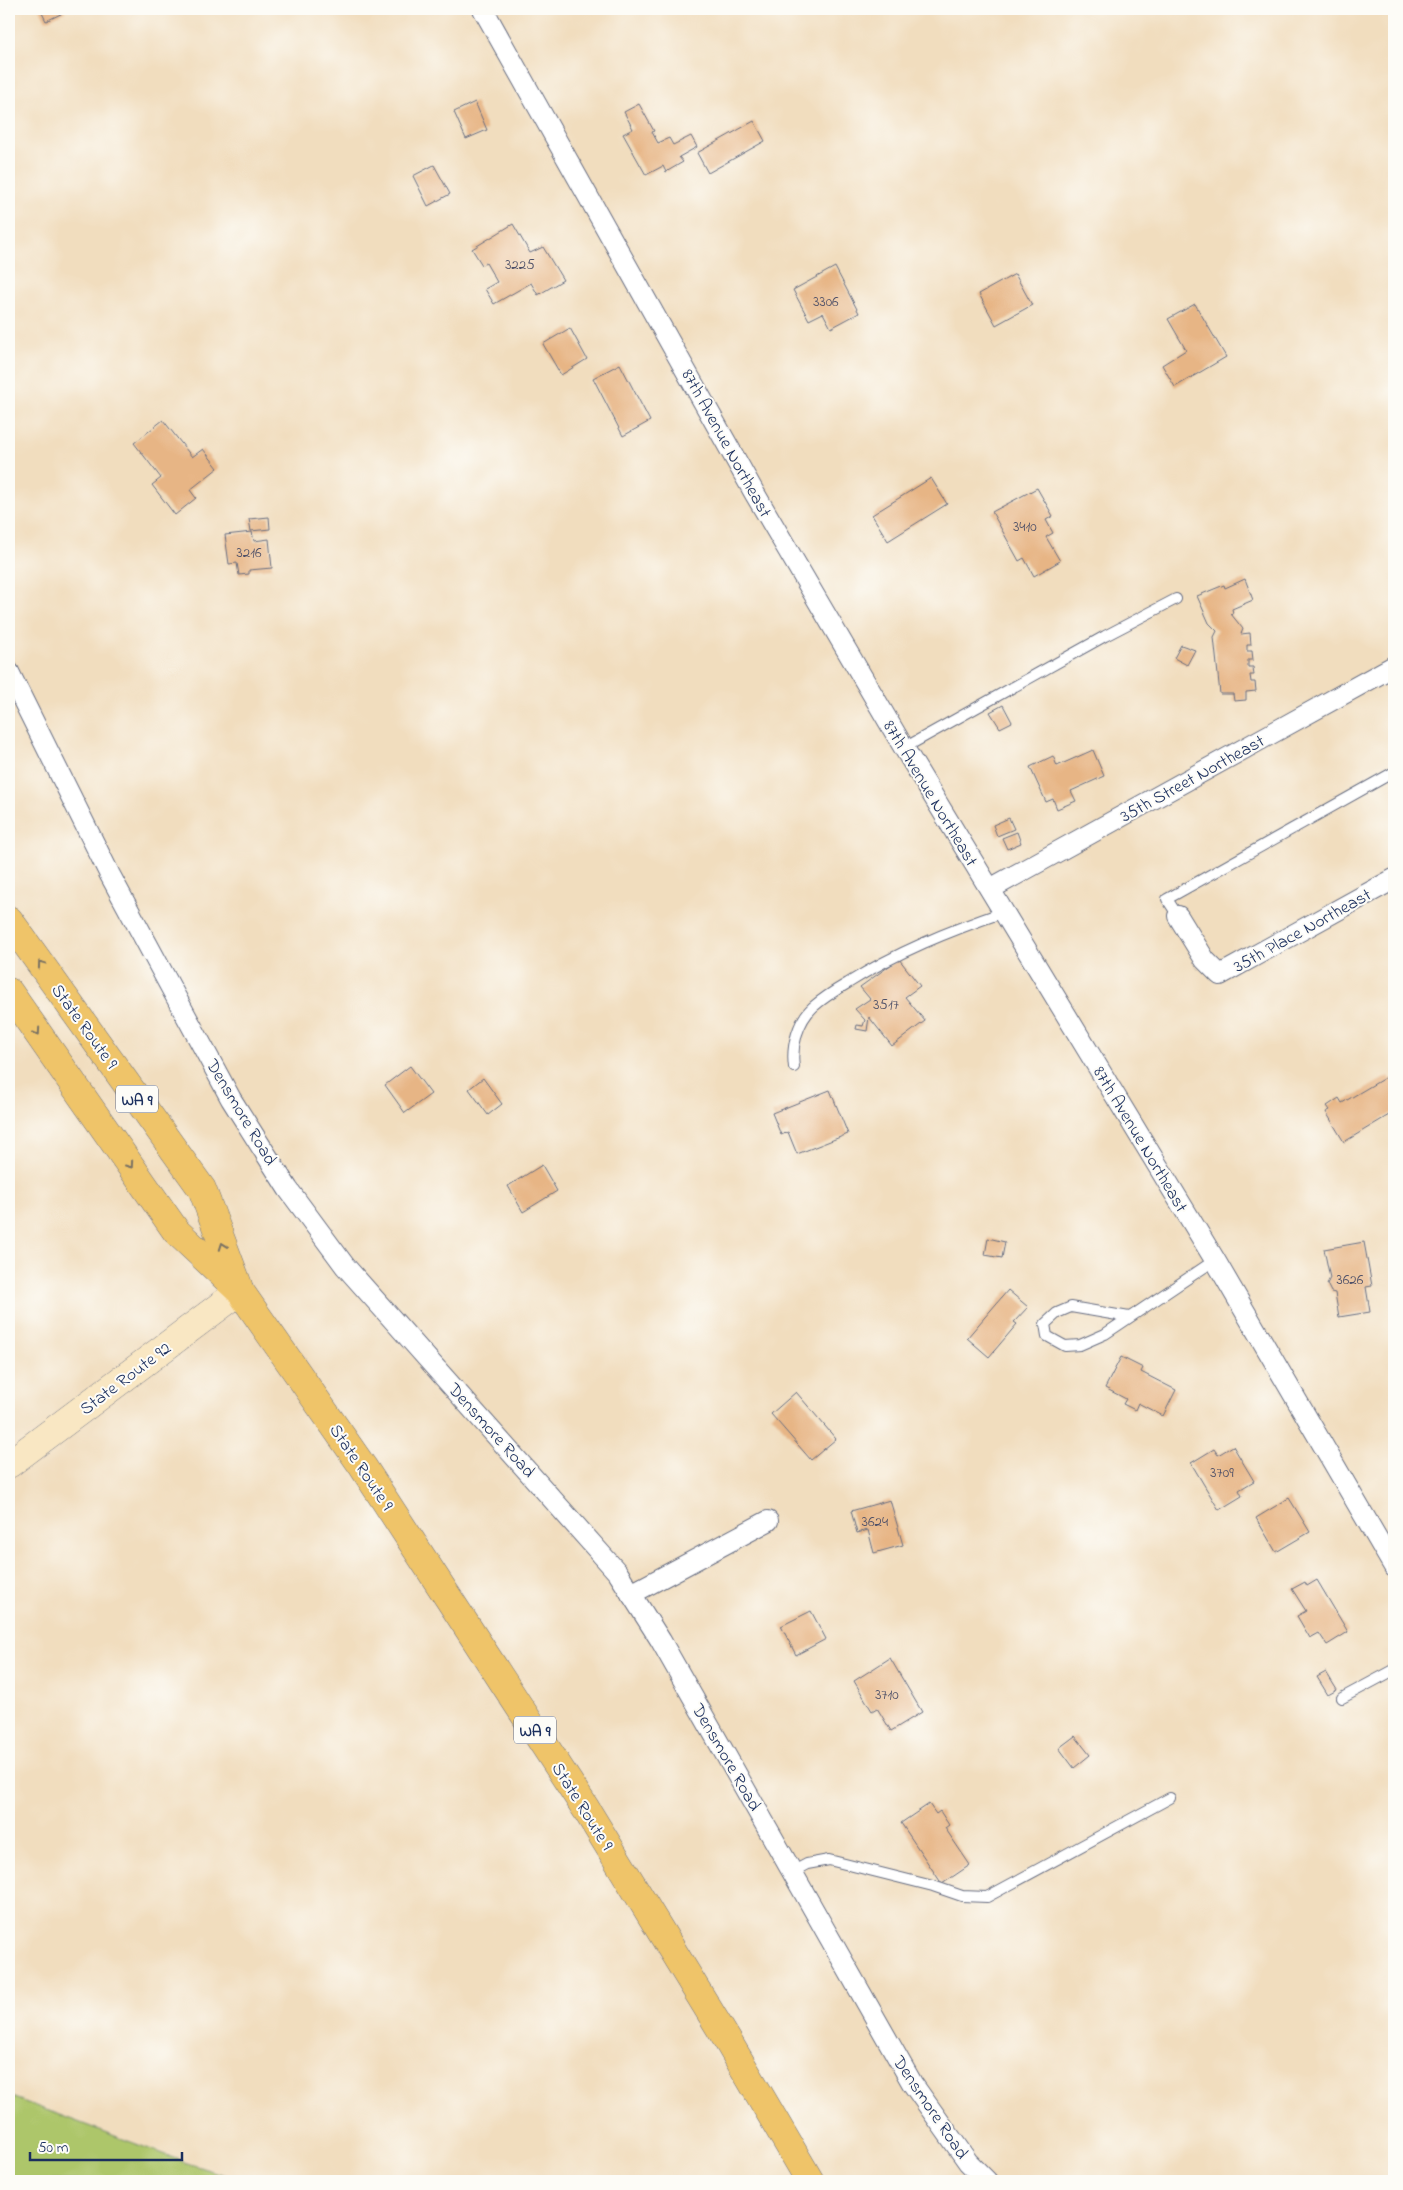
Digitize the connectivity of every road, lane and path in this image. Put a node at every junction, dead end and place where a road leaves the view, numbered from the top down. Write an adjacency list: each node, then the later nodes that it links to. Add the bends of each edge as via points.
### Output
1 (483, 9): 5 (street, 87th Avenue Northeast, via 755,494)
2 (1176, 599): 5 (lane)
3 (1394, 666): 8 (street, 35th Street Northeast)
4 (9, 672): 20 (street, Densmore Road, via 110,875 231,1099 288,1189 345,1266 618,1573)
5 (904, 748): 8 (street, 87th Avenue Northeast)
6 (1394, 772): 10 (lane, via 1167,899)
7 (1394, 879): 10 (street, 35th Place Northeast, via 1220,975 1205,960)
8 (990, 889): 9 (street, 87th Avenue Northeast)
9 (1004, 912): 13 (lane, via 930,938 868,970 813,1007 796,1037); 14 (street, 87th Avenue Northeast)
10 (1178, 916)
11 (9, 920): 15 (main road, State Route 9 / WA 9, one-way to 11, via 202,1189)
12 (9, 992): 15 (main road, State Route 9 / WA 9, one-way to 15, via 176,1231)
13 (794, 1066)
14 (1215, 1260): 16 (lane); 19 (street, 87th Avenue Northeast)
15 (240, 1291): 17 (main road, State Route 92); 25 (main road, State Route 9 / WA 9, via 363,1467 586,1810)
16 (1129, 1317): 16 (lane, via 1106,1334 1065,1346 1047,1336 1045,1324 1057,1313 1071,1308)
17 (13, 1455)
18 (768, 1521): 20 (street)
19 (1394, 1568)
20 (632, 1594): 24 (street, Densmore Road)
21 (1394, 1670): 22 (lane)
22 (1342, 1698)
23 (1170, 1798): 24 (lane, via 987,1897 962,1896 829,1860 807,1864)
24 (792, 1872): 26 (street, Densmore Road, via 912,2083 968,2162)
25 (810, 2181)
26 (987, 2181)

